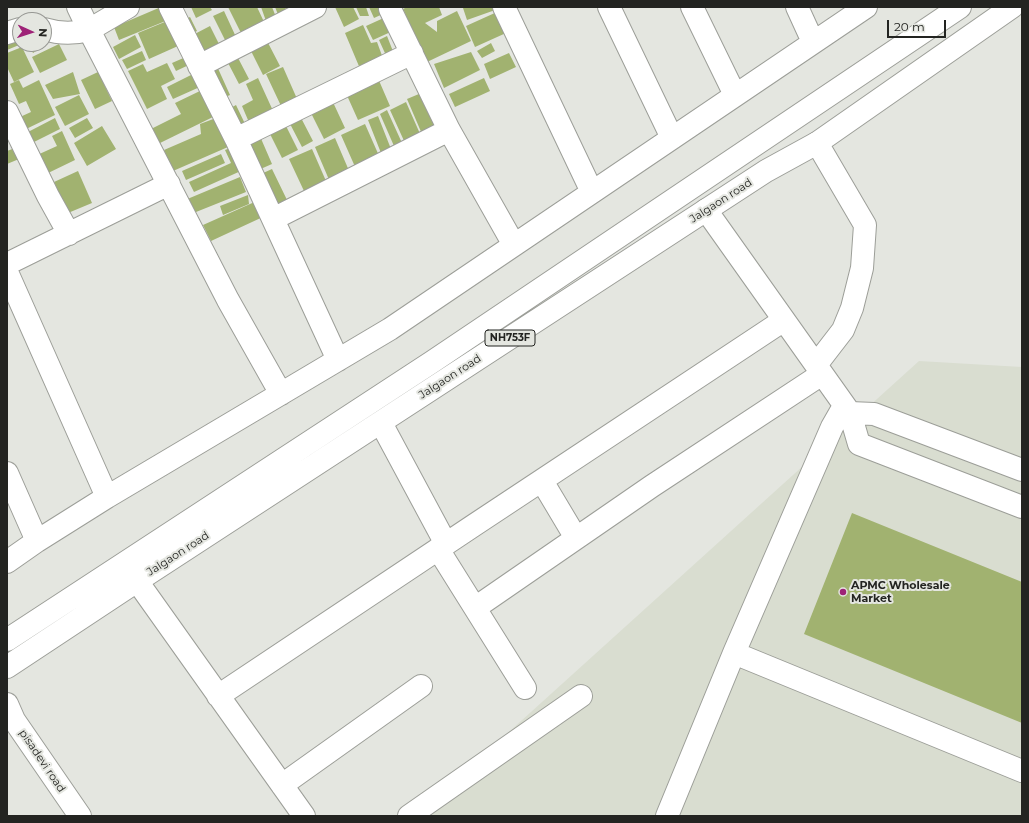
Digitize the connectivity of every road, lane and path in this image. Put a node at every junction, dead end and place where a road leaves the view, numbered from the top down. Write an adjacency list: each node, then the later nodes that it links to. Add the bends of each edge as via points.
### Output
1 (78, 7): 13 (main road)
2 (128, 7): 13 (main road)
3 (170, 7): 17 (main road)
4 (315, 7): 17 (main road)
5 (504, 7): 25 (main road)
6 (609, 7): 21 (main road)
7 (692, 7): 18 (main road)
8 (797, 7): 15 (main road)
9 (866, 7): 15 (main road)
10 (960, 7): 49 (main road, Jalgaon road / NH753F, via 432,362)
11 (1012, 7): 23 (main road, Jalgaon road / NH753F)
12 (392, 8): 16 (main road)
13 (89, 30): 14 (main road, via 72,34); 24 (main road)
14 (52, 31)
15 (813, 42): 18 (main road)
16 (412, 53): 20 (main road); 22 (main road)
17 (199, 66): 22 (main road)
18 (735, 95): 21 (main road)
19 (7, 112): 28 (main road)
20 (449, 130): 27 (main road); 29 (main road)
21 (672, 138): 25 (main road)
22 (236, 139): 27 (main road)
23 (817, 143): 26 (main road, Jalgaon road / NH753F); 34 (main road, via 865,225 862,268 852,308 843,330)
24 (169, 184): 28 (main road); 35 (main road, via 228,300)
25 (592, 192): 29 (main road)
26 (706, 210): 32 (main road); 37 (main road, Jalgaon road / NH753F)
27 (273, 219): 33 (main road)
28 (69, 234): 30 (main road)
29 (514, 245): 33 (main road, via 390,329)
30 (7, 264)
31 (7, 272): 41 (main road)
32 (784, 320): 34 (main road); 40 (main road)
33 (338, 360): 35 (main road)
34 (819, 369): 36 (main road); 43 (main road)
35 (281, 394): 41 (main road)
36 (847, 409): 38 (main road, via 874,414); 42 (main road, via 859,444); 50 (main road, via 832,427)
37 (381, 423): 45 (main road); 47 (main road, Jalgaon road / NH753F)
38 (1022, 470)
39 (7, 473): 44 (main road)
40 (542, 481): 43 (main road); 45 (main road)
41 (107, 497): 44 (main road)
42 (1022, 507)
43 (576, 538): 48 (main road)
44 (38, 541): 46 (main road)
45 (442, 547): 48 (main road); 54 (main road)
46 (7, 562)
47 (137, 581): 51 (main road, Jalgaon road / NH753F); 54 (main road)
48 (475, 608): 53 (main road)
49 (7, 640)
50 (734, 653): 57 (main road); 62 (main road)
51 (7, 667)
52 (421, 686): 58 (main road)
53 (525, 688)
54 (218, 696): 58 (main road)
55 (581, 696): 61 (main road)
56 (9, 713): 59 (main road, pisadevi road)
57 (1022, 770)
58 (282, 785): 60 (main road)
59 (80, 816)
60 (304, 816)
61 (410, 816)
62 (667, 816)

